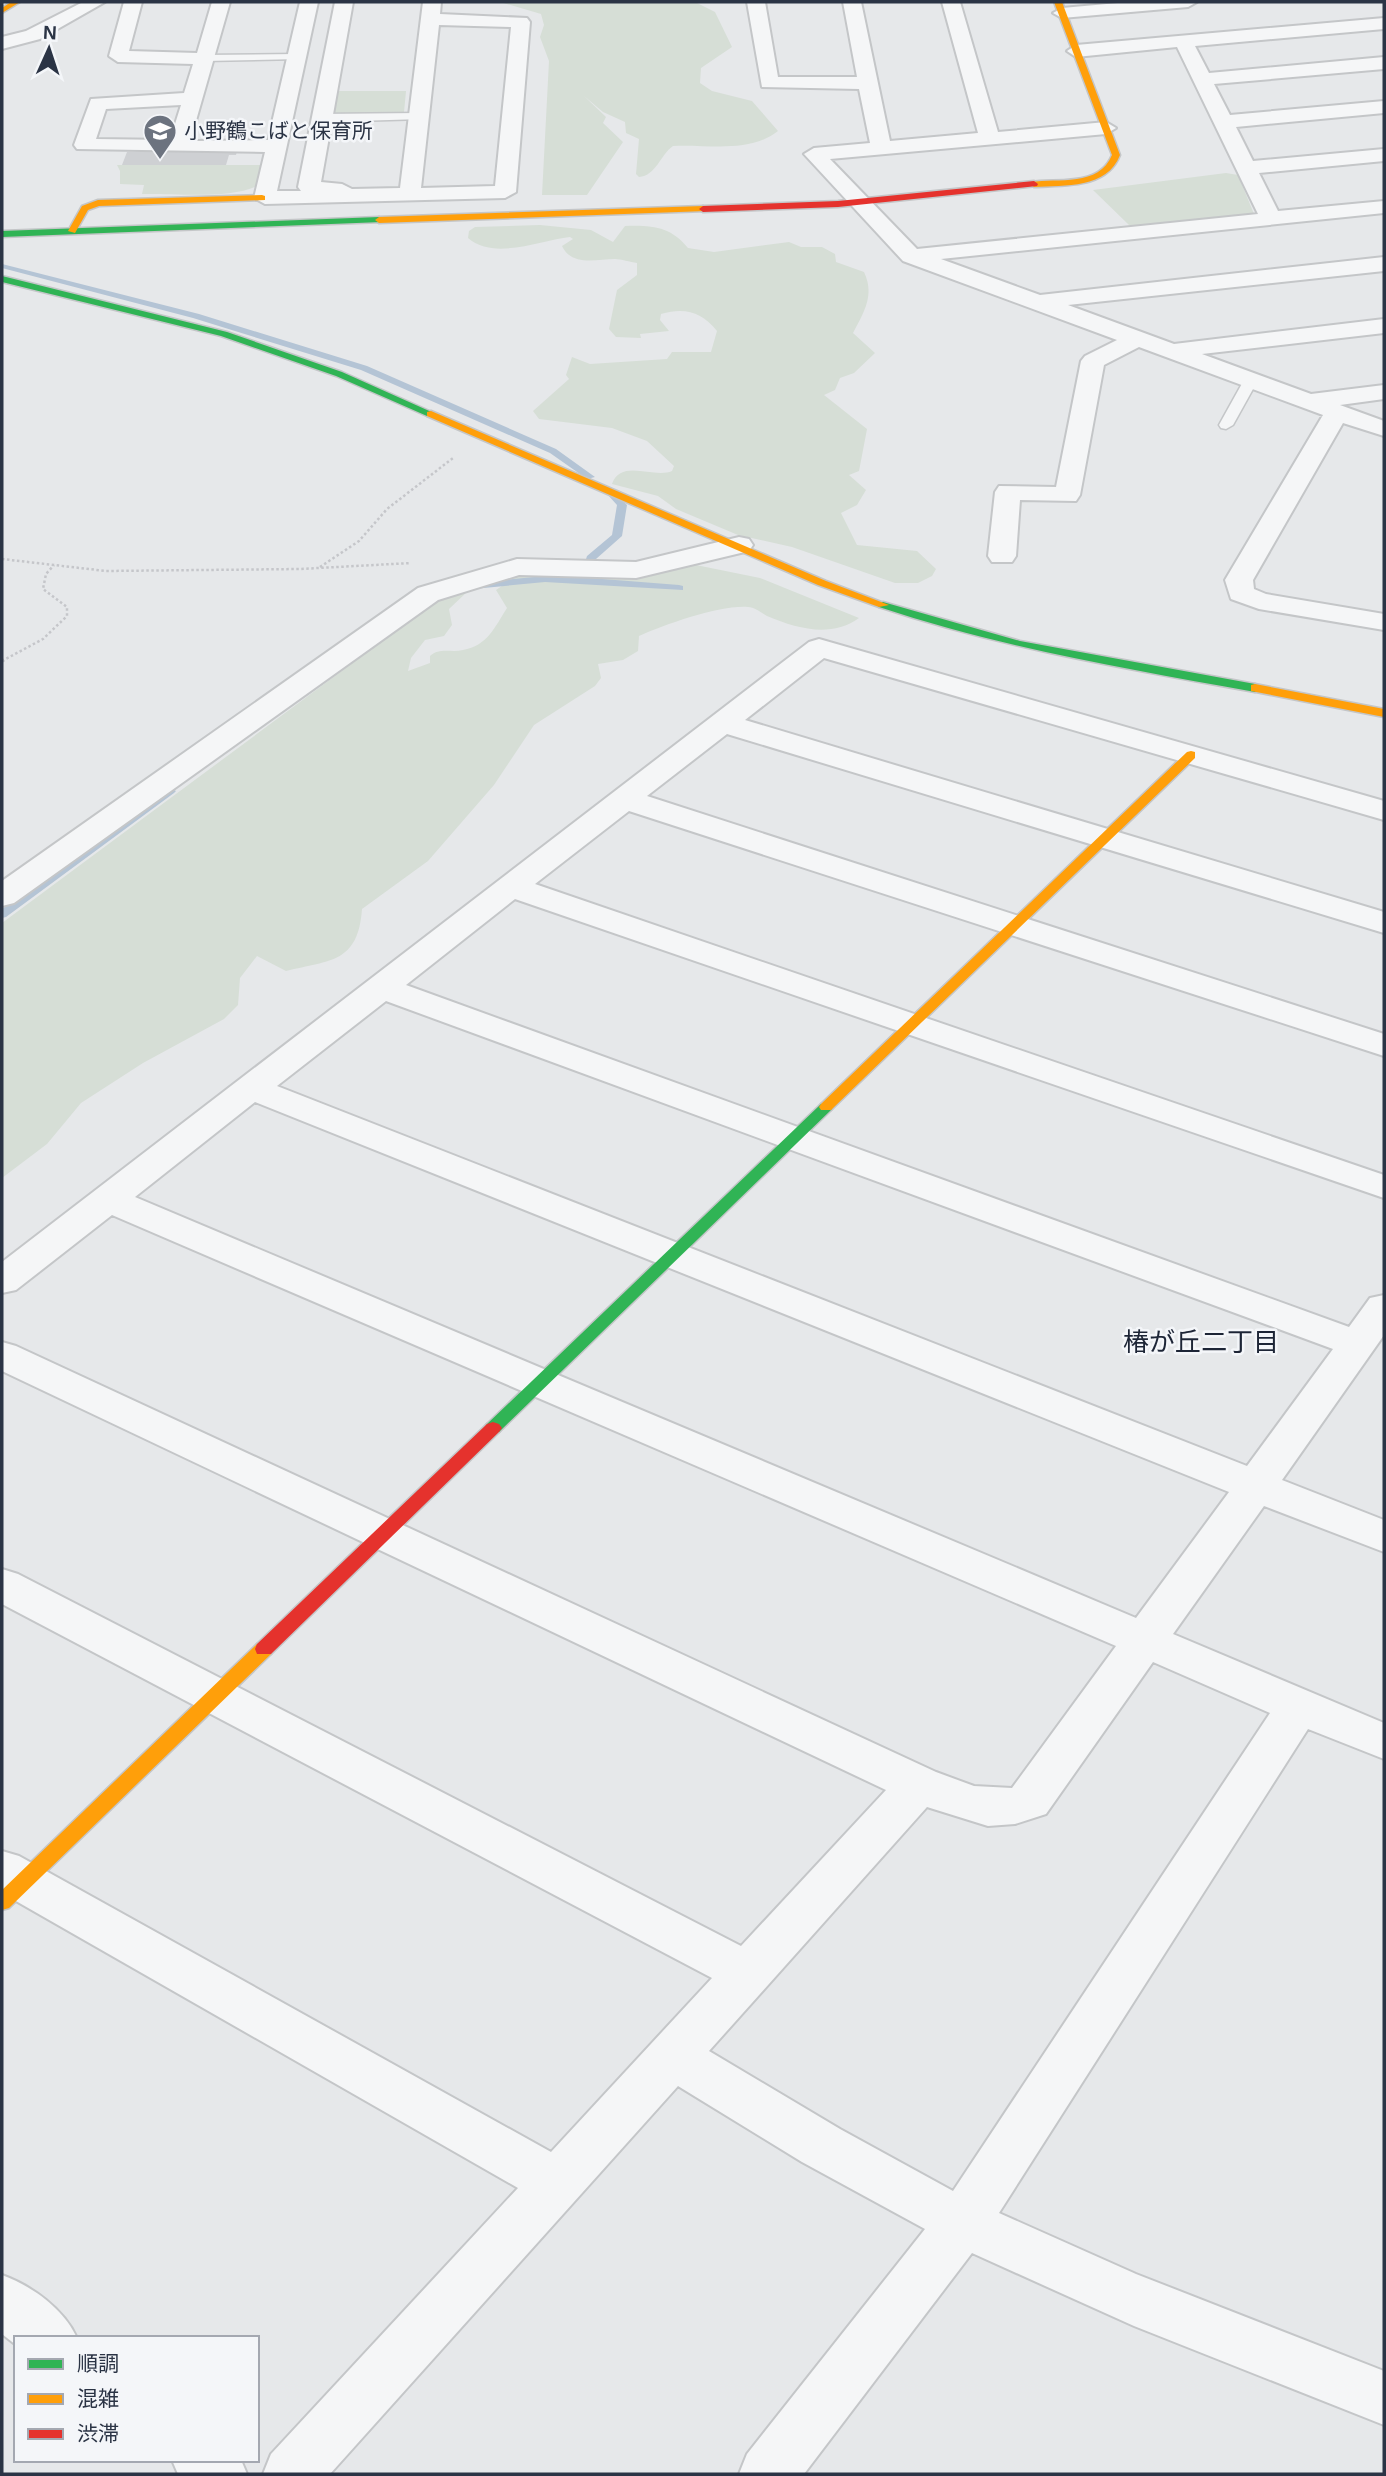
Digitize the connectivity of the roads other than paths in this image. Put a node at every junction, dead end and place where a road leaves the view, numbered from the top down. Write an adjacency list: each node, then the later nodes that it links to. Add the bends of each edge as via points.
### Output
1 (16, 2): 12 (street)
2 (96, 2): 17 (street, via 33,35)
3 (133, 2): 20 (street, via 118,56)
4 (221, 2): 20 (street)
5 (309, 2): 19 (street)
6 (344, 2): 27 (street)
7 (756, 2): 23 (street, via 769,83)
8 (852, 2): 23 (street)
9 (951, 2): 30 (street)
10 (1188, 2): 11 (street)
11 (1060, 7): 18 (street)
12 (2, 10)
13 (431, 10): 26 (street); 36 (street, via 521,22 505,192)
14 (2, 17): 17 (street, via 6,28)
15 (1384, 23): 16 (street)
16 (1183, 40): 18 (street); 22 (street)
17 (2, 44)
18 (1076, 51): 29 (street)
19 (297, 57): 20 (lane); 31 (street)
20 (204, 59): 24 (street)
21 (1384, 63): 22 (street)
22 (1204, 79): 28 (street)
23 (866, 83): 33 (street)
24 (192, 99): 32 (street, via 180,141); 32 (street, via 98,103 84,145)
25 (1384, 107): 28 (street)
26 (419, 117): 27 (lane); 36 (street)
27 (322, 118): 36 (street, via 309,187)
28 (1224, 121): 35 (street)
29 (1105, 128): 30 (street); 38 (street, via 1116,160 1104,173 1087,179)
30 (990, 139): 33 (street)
31 (277, 146): 32 (street); 37 (street)
32 (193, 147)
33 (881, 149): 38 (street, via 814,155)
34 (1384, 155): 35 (street)
35 (1247, 167): 40 (street)
36 (410, 193): 37 (street)
37 (265, 198): 41 (street, via 97,203 85,208)
38 (860, 203): 41 (street); 43 (street)
39 (1379, 212): 40 (street)
40 (1270, 219): 43 (street)
41 (72, 231): 42 (street)
42 (2, 234)
43 (911, 256): 46 (street)
44 (1384, 264): 46 (street)
45 (2, 279): 56 (street, via 224,334 339,374)
46 (1037, 302): 48 (street)
47 (1384, 326): 49 (street)
48 (1137, 339): 49 (street); 57 (street, via 1093,361 1067,495 1009,492)
49 (1169, 351): 50 (street)
50 (1251, 380): 52 (street); 54 (lane)
51 (1384, 392): 52 (street)
52 (1307, 401): 53 (street)
53 (1337, 412): 55 (street); 58 (street, via 1239,587 1241,593 1259,601)
54 (1226, 425)
55 (1384, 429)
56 (739, 545): 59 (street, via 848,593 945,625); 66 (street, via 636,570 517,567 436,591 379,626)
57 (1002, 556)
58 (1384, 622)
59 (1384, 713)
60 (722, 723): 61 (street, via 819,648); 62 (street); 64 (street)
61 (1191, 755): 63 (street); 64 (street)
62 (624, 799): 65 (street); 68 (street)
63 (1384, 811)
64 (1104, 838): 67 (street); 68 (street)
65 (511, 887): 69 (street); 70 (street)
66 (2, 897)
67 (1384, 923)
68 (1014, 925): 70 (street); 71 (street)
69 (381, 987): 72 (street); 73 (street)
70 (912, 1024): 73 (street); 74 (street)
71 (1384, 1045)
72 (251, 1088): 75 (street); 76 (street)
73 (794, 1139): 76 (street); 79 (street)
74 (1384, 1187)
75 (108, 1199): 77 (street); 81 (street)
76 (673, 1255): 81 (street); 82 (street)
77 (2, 1281)
78 (1384, 1307): 79 (street)
79 (1357, 1344): 82 (street)
80 (2, 1355): 83 (street)
81 (540, 1383): 83 (street); 86 (street)
82 (1256, 1486): 84 (street); 86 (street)
83 (383, 1534): 87 (street); 90 (street)
84 (1384, 1537)
85 (2, 1585): 87 (street)
86 (1144, 1640): 88 (street); 90 (street, via 1029,1801 1013,1809 980,1807)
87 (216, 1696): 91 (street); 92 (street)
88 (1299, 1706): 89 (street); 95 (street)
89 (1384, 1742)
90 (919, 1784): 92 (street)
91 (9, 1885): 94 (street)
92 (748, 1973): 93 (street)
93 (673, 2056): 94 (street); 95 (street)
94 (557, 2183): 99 (street)
95 (963, 2222): 96 (street, via 1078,2276); 100 (street)
96 (1384, 2398)
97 (203, 2462): 98 (street)
98 (218, 2474)
99 (292, 2474)
100 (768, 2474)

